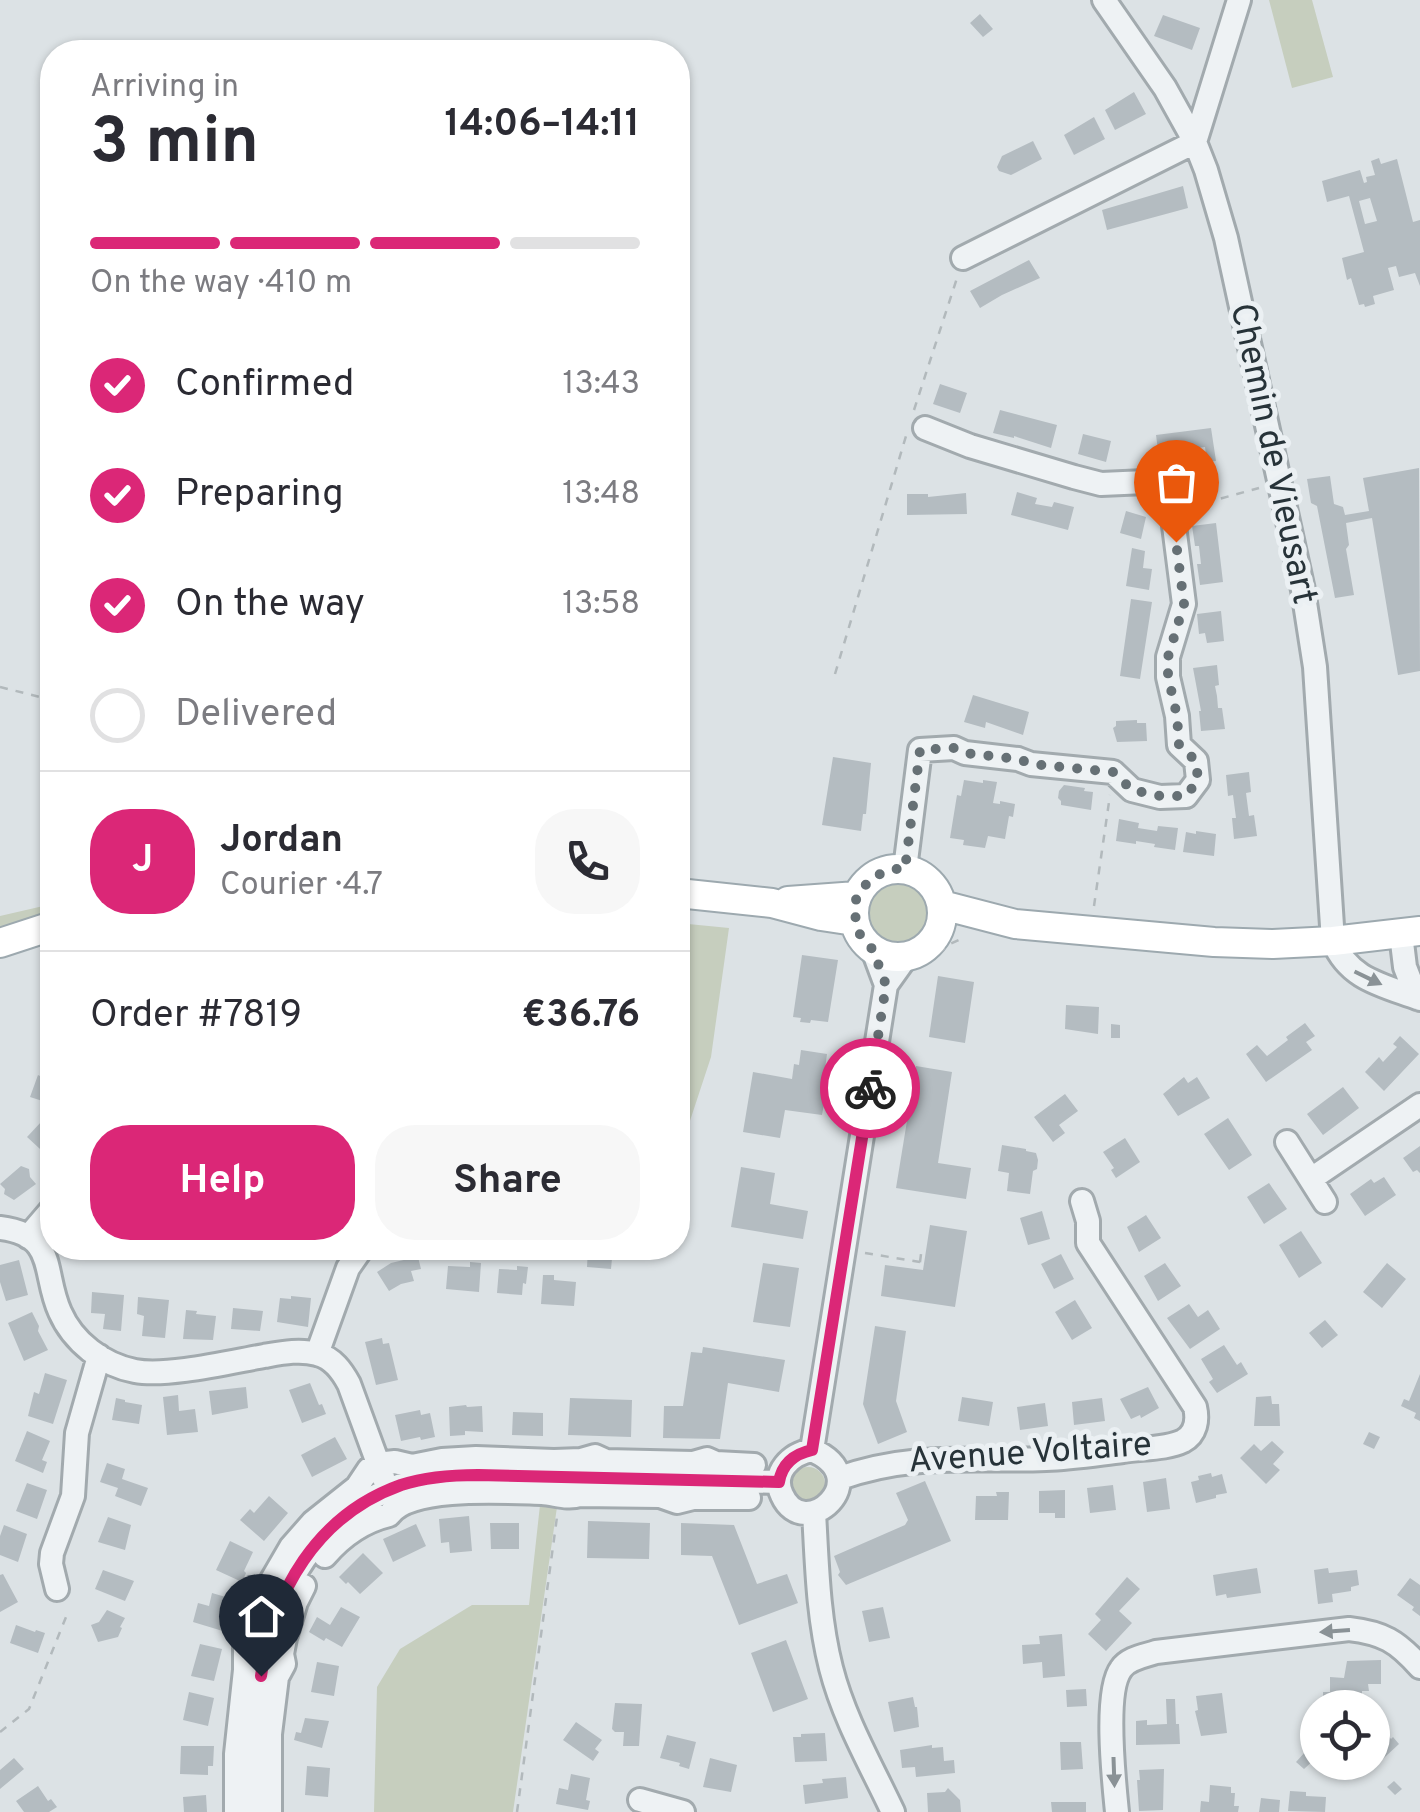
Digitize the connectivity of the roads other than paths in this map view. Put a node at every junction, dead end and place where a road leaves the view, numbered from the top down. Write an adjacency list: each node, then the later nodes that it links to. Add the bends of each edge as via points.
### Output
1 (1104, 0): 3 (street, Chemin de Vieusart)
2 (1239, 0): 3 (street)
3 (1195, 142): 4 (street); 13 (street, Chemin de Vieusart, via 1226,238 1303,590 1315,667)
4 (964, 258)
5 (925, 428): 6 (street, via 1100,484 1146,482 1166,492 1184,604 1168,676 1179,745 1196,761 1198,780 1186,796 1160,796 1132,790 1113,772 954,748 920,750)
6 (906, 856): 8 (main road); 9 (main road, via 871,878)
7 (690, 894): 9 (main road, via 821,916)
8 (942, 905): 10 (main road); 16 (main road, via 943,918)
9 (856, 908): 15 (main road, via 864,942)
10 (1015, 924): 13 (main road, via 1214,942); 16 (main road, via 970,929)
11 (40, 930): 14 (main road)
12 (1410, 932): 13 (main road); 18 (street, via 1405,968)
13 (1333, 941): 18 (street, one-way to 18, via 1350,969)
14 (0, 943)
15 (873, 950): 16 (main road); 17 (street)
16 (920, 955): 17 (street)
17 (886, 985): 32 (street, via 848,1165 862,1198 818,1349 833,1378)
18 (1419, 998)
19 (1420, 1104): 21 (street)
20 (1287, 1142): 21 (street)
21 (1311, 1179): 23 (street)
22 (1082, 1201): 36 (street, Avenue Voltaire, via 1088,1243 1195,1407 1191,1434 1176,1444 1075,1457 906,1461)
23 (1325, 1202)
24 (40, 1224): 26 (street)
25 (0, 1228): 26 (street)
26 (28, 1237): 27 (street)
27 (40, 1247)
28 (46, 1260): 31 (street, via 60,1312)
29 (354, 1260): 30 (street)
30 (317, 1354): 31 (street, via 148,1372); 33 (street, via 347,1380)
31 (98, 1356): 43 (street, via 77,1433 72,1496 52,1554)
32 (812, 1450): 36 (street); 38 (street, via 789,1460)
33 (378, 1465): 35 (street, via 463,1459); 40 (street); 44 (street, via 291,1547 245,1636)
34 (754, 1465): 37 (street, via 707,1459)
35 (581, 1477): 37 (street); 40 (street, via 462,1475 421,1480); 41 (street, via 576,1506)
36 (840, 1478): 42 (street, via 833,1498)
37 (693, 1480): 38 (street); 39 (street)
38 (779, 1482): 42 (street, via 791,1506)
39 (749, 1498)
40 (391, 1499): 44 (street, via 343,1518 306,1555 283,1594)
41 (559, 1505)
42 (814, 1512): 51 (street, via 831,1669)
43 (57, 1589)
44 (264, 1652): 47 (street, via 236,1742); 48 (street); 49 (street, via 284,1664 270,1734)
45 (1420, 1667): 52 (street, one-way to 52, via 1392,1641 1349,1630 1138,1657 1118,1672 1113,1694)
46 (640, 1800): 50 (street)
47 (236, 1812)
48 (254, 1812)
49 (270, 1812)
50 (683, 1812)
51 (893, 1812)
52 (1117, 1812)

